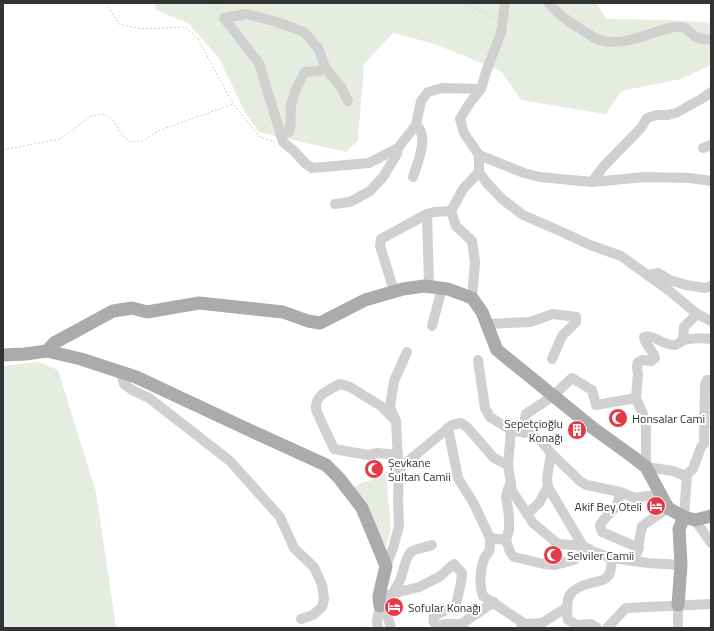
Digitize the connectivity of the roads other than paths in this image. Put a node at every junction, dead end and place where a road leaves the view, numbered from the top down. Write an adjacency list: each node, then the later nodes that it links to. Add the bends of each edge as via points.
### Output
1 (505, 3): 5 (street, via 501,33)
2 (549, 3): 3 (street, via 568,22 596,38 612,42 623,42 677,27 688,29 698,38)
3 (711, 40)
4 (326, 69): 7 (street, via 341,87); 9 (street, via 305,72 299,81 291,106 289,132); 9 (street, via 318,48 304,32 246,14 224,18 259,63)
5 (481, 89): 8 (street, via 442,88 428,92 421,101); 11 (street, via 468,104 460,119 464,133)
6 (711, 92): 15 (street, via 676,113 647,118)
7 (348, 101)
8 (416, 125): 10 (street); 13 (street, via 420,128 422,150)
9 (282, 138): 10 (street, via 312,168 368,163)
10 (398, 148): 16 (street, via 383,177 370,191 350,202)
11 (479, 155): 12 (street); 15 (street, via 540,177)
12 (479, 172): 17 (street, via 463,189); 19 (street, via 502,199 523,215 621,256)
13 (413, 178)
14 (711, 181): 15 (street, via 690,178 645,178)
15 (592, 182)
16 (335, 204)
17 (451, 211): 18 (street); 23 (street, via 456,226 472,241 475,262)
18 (427, 214): 21 (street); 22 (street, via 381,239 380,246)
19 (647, 275): 20 (street, via 658,273 686,285 705,288); 24 (street)
20 (711, 286)
21 (436, 287): 22 (main road, via 424,286); 23 (main road); 27 (street)
22 (394, 291): 30 (main road, via 365,300 320,323 283,312 199,303 147,312 132,308 113,311 54,343)
23 (472, 298): 26 (main road)
24 (698, 314): 25 (street); 29 (street, via 684,327)
25 (711, 321)
26 (487, 324): 33 (street, via 530,322 553,314 576,318 576,322 562,336); 37 (main road, via 497,350)
27 (432, 326)
28 (711, 339): 29 (street)
29 (683, 340): 38 (street, via 676,345 654,337 644,337 655,358 638,362)
30 (47, 351): 32 (main road); 35 (main road)
31 (406, 352): 39 (street, via 394,382 390,407)
32 (3, 355)
33 (552, 359)
34 (478, 360): 41 (street, via 485,408 490,417)
35 (121, 372): 67 (main road, via 326,465 362,508); 74 (street, via 124,384 149,398 230,461 280,517 294,548 314,567 322,585 322,607 313,615)
36 (711, 380): 43 (street, via 707,380 705,385)
37 (553, 396): 38 (street, via 572,378 592,390 596,405); 42 (street, via 526,414); 47 (main road)
38 (636, 398): 47 (street, via 646,426)
39 (396, 421): 45 (street); 45 (street, via 381,406 350,387 340,384 320,396 315,406 334,449 368,455)
40 (448, 428): 46 (street, via 461,423 494,458); 48 (street); 58 (street, via 458,478)
41 (511, 430): 42 (street); 46 (street)
42 (530, 432): 44 (street)
43 (708, 444): 49 (street, via 702,447 693,469)
44 (551, 453): 51 (street); 52 (street, via 581,482)
45 (398, 455): 48 (street)
46 (508, 465): 50 (street)
47 (646, 467): 49 (street); 53 (main road)
48 (399, 470): 67 (street, via 399,526)
49 (687, 474): 57 (street)
50 (511, 483): 55 (street, via 512,491); 59 (street, via 506,497 509,516)
51 (548, 487): 55 (street, via 539,503); 62 (street)
52 (620, 492): 53 (street, via 635,498); 63 (street, via 618,503 600,525 602,532)
53 (661, 494): 54 (main road)
54 (668, 508): 57 (main road); 63 (street, via 642,526)
55 (527, 514): 62 (street, via 532,523 558,544)
56 (711, 516): 57 (main road)
57 (689, 518): 60 (street); 66 (main road, via 679,529)
58 (490, 538): 59 (street); 70 (street, via 480,588 483,596)
59 (506, 540): 62 (street, via 514,557 555,565 574,560)
60 (711, 543)
61 (432, 546): 68 (street, via 411,551)
62 (586, 547): 64 (street)
63 (639, 548): 65 (street)
64 (612, 558): 65 (street); 73 (street, via 610,572 606,578 572,591)
65 (635, 560): 66 (street)
66 (681, 565): 72 (main road)
67 (386, 566): 69 (main road)
68 (393, 594): 69 (street); 75 (street, via 419,587 439,577 454,564 462,573 456,605 434,616 433,620 437,626)
69 (379, 602): 77 (street); 78 (street, via 387,615)
70 (494, 602): 75 (street); 76 (street)
71 (711, 604): 72 (street)
72 (678, 605): 80 (street, via 626,608); 81 (street)
73 (566, 608): 76 (street, via 542,623); 79 (street, via 568,620 577,625 591,624)
74 (301, 619)
75 (463, 626)
76 (523, 626)
77 (378, 628)
78 (390, 628)
79 (597, 628)
80 (607, 628)
81 (678, 628)

